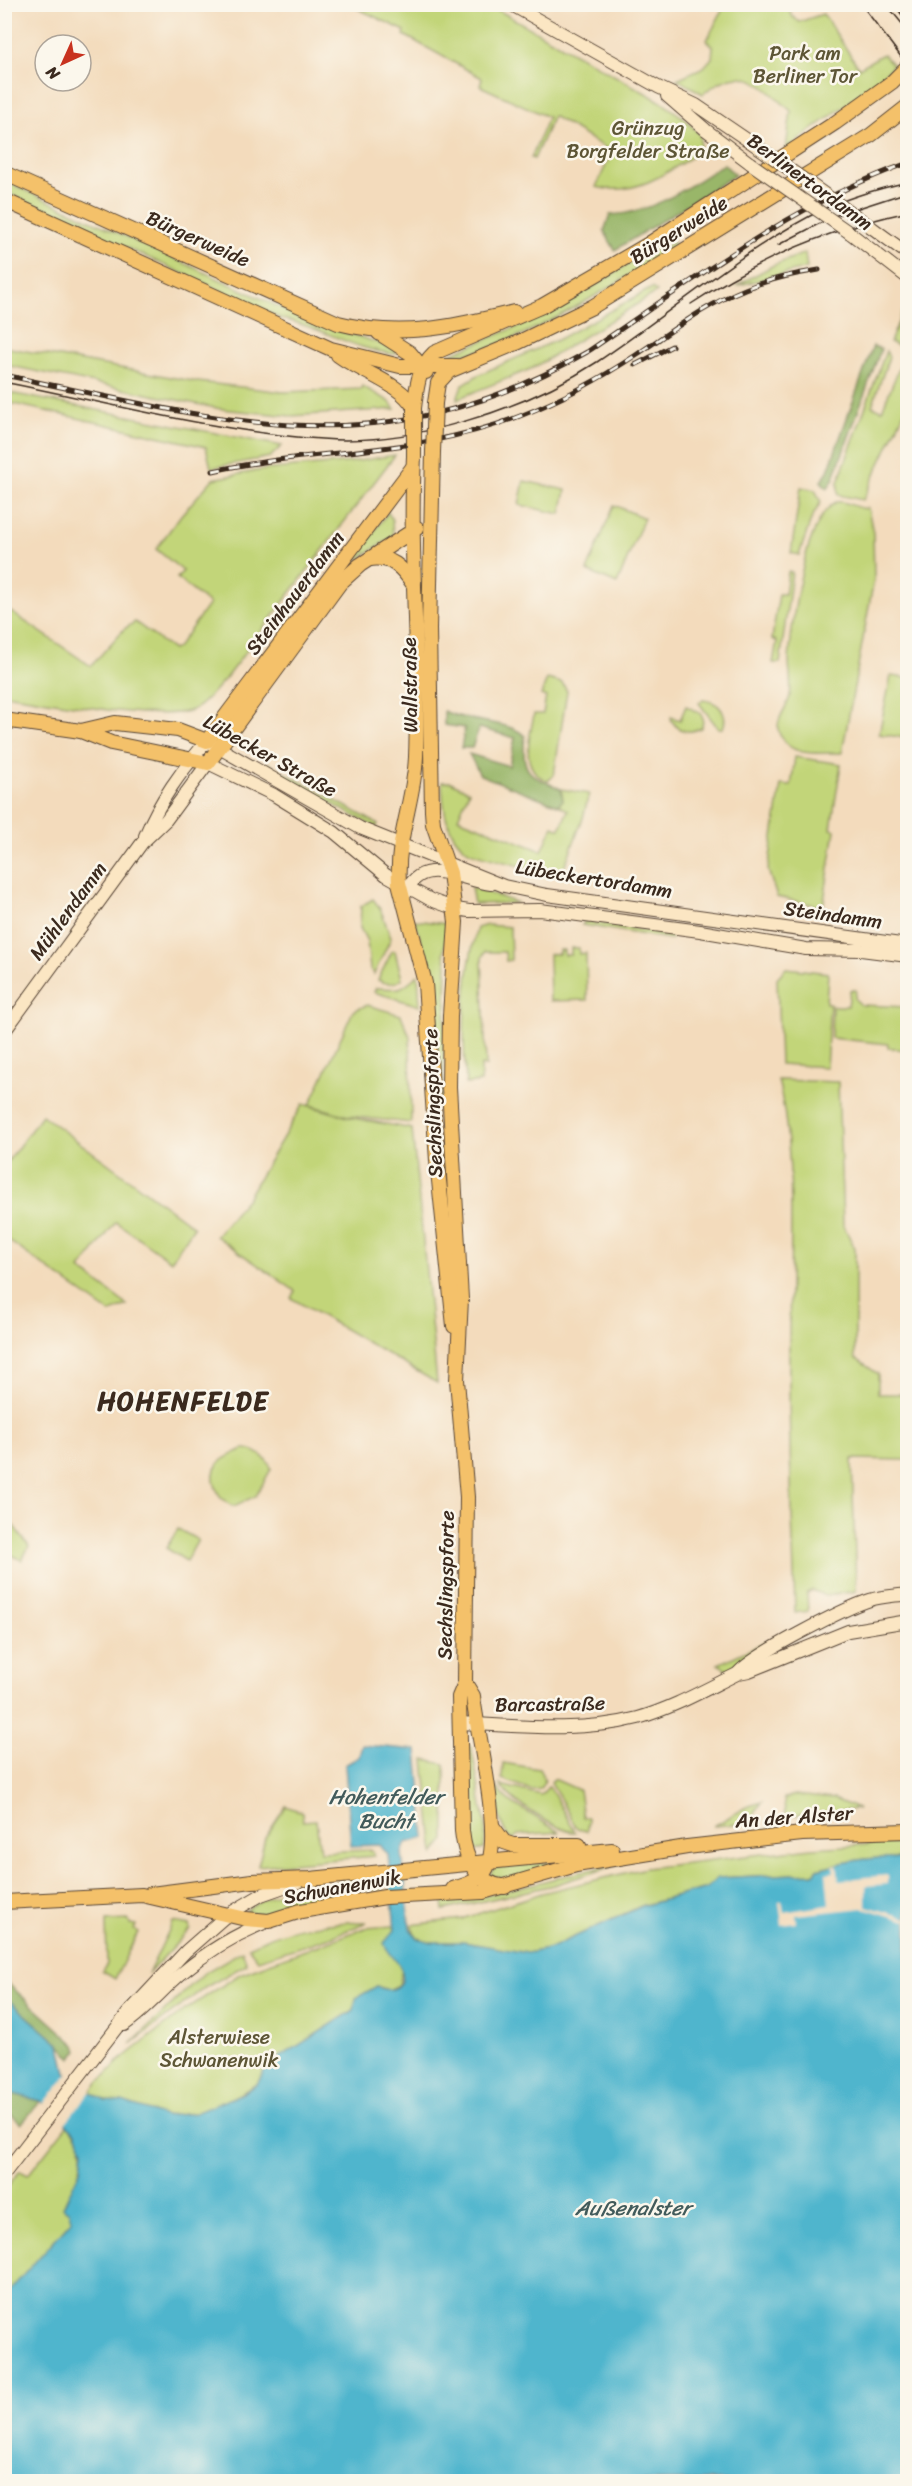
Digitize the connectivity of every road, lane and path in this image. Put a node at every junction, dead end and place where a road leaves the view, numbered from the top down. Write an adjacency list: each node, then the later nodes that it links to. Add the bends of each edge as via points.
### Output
1 (510, 4): 3 (main road)
2 (908, 66): 9 (main road, Bürgerweide, via 892,82 748,180)
3 (658, 87): 7 (main road, Berlinertordamm, bridge, via 696,105); 8 (main road, Berlinertordamm, bridge, via 726,145)
4 (908, 106): 12 (main road, Bürgerweide, via 871,135 592,307)
5 (4, 173): 10 (main road, Bürgerweide, via 320,316)
6 (4, 200): 11 (main road, Bürgerweide)
7 (908, 254)
8 (903, 275)
9 (542, 306): 10 (main road, Bürgerweide, via 441,328); 13 (main road, Bürgerweide, via 434,353)
10 (377, 332): 13 (main road, Bürgerweide, via 405,349)
11 (331, 349): 13 (main road, Bürgerweide, via 366,359); 15 (main road, Bürgerweide, via 353,366 401,391)
12 (459, 366): 13 (main road, Bürgerweide); 14 (main road, Bürgerweide, via 442,377)
13 (422, 367): 14 (main road, Bürgerweide); 15 (main road, Wallstraße)
14 (435, 397): 17 (main road, Wallstraße, bridge)
15 (414, 408): 16 (main road, Wallstraße, bridge)
16 (413, 462): 18 (main road, Wallstraße); 23 (main road, Steinhauerdamm)
17 (430, 506): 18 (main road, via 423,522); 29 (main road, Wallstraße, via 432,811)
18 (411, 533): 19 (main road, Steinhauerdamm); 20 (main road, Wallstraße)
19 (370, 559): 20 (main road, via 387,558); 24 (main road, Steinhauerdamm, via 334,590)
20 (414, 584): 28 (main road, Wallstraße, via 416,759)
21 (4, 720): 22 (main road, Lübecker Straße)
22 (81, 731): 23 (main road, Lübecker Straße, via 115,723 178,730); 25 (main road, Lübecker Straße, via 111,743)
23 (207, 741): 24 (main road, Lübecker Straße); 25 (main road, Mühlendamm)
24 (220, 748): 26 (main road, Steinhauerdamm); 28 (main road, Lübecker Straße, via 346,821)
25 (192, 759): 26 (main road, Lübecker Straße); 27 (main road, Mühlendamm, via 156,810)
26 (208, 763): 27 (main road, Mühlendamm, via 166,820); 30 (main road, Lübecker Straße, via 260,787 323,824)
27 (142, 843): 36 (main road, Mühlendamm)
28 (399, 844): 29 (main road, Lübeckertordamm); 30 (main road, Wallstraße)
29 (448, 867): 30 (main road, via 416,876); 31 (main road, Sechslingspforte); 32 (main road, Lübeckertordamm, via 504,886 547,895)
30 (404, 891): 31 (main road, Lübeckertordamm); 37 (main road, Sechslingspforte, via 425,983 437,1161)
31 (456, 909): 33 (main road, Lübeckertordamm, via 540,910); 37 (main road, Sechslingspforte, via 449,1088 462,1299)
32 (754, 922): 34 (main road, Steindamm)
33 (754, 941): 35 (main road, Steindamm)
34 (908, 945)
35 (908, 956)
36 (4, 1032)
37 (457, 1345): 41 (main road, Sechslingspforte, via 458,1408 467,1497)
38 (908, 1594): 40 (main road, Barcastraße, via 868,1600 758,1656)
39 (908, 1621): 40 (main road, Barcastraße, via 848,1631)
40 (739, 1673): 43 (main road, Barcastraße, via 669,1707 625,1721 577,1726)
41 (465, 1683): 42 (main road, Sechslingspforte, via 459,1697); 43 (main road, Sechslingspforte, via 473,1696)
42 (459, 1723): 43 (main road, Barcastraße); 50 (main road, Sechslingspforte, via 462,1831)
43 (476, 1724): 44 (main road, Sechslingspforte)
44 (492, 1825): 47 (main road, An der Alster, via 500,1838 513,1845); 49 (main road, Sechslingspforte)
45 (908, 1832): 46 (main road, An der Alster, via 802,1834)
46 (684, 1847): 47 (main road, An der Alster); 53 (main road, An der Alster, via 582,1864)
47 (625, 1849): 48 (main road, An der Alster)
48 (536, 1856): 49 (main road, Schwanenwik)
49 (490, 1860): 50 (main road, Schwanenwik); 51 (main road, Sechslingspforte)
50 (468, 1862): 51 (main road, Sechslingspforte); 52 (main road, Schwanenwik)
51 (480, 1876): 53 (main road, Sechslingspforte); 54 (main road)
52 (310, 1879): 55 (main road, Schwanenwik, via 224,1884); 57 (main road, Schwanenwik, via 261,1895)
53 (505, 1887): 54 (main road, Schwanenwik, via 483,1892)
54 (440, 1892): 58 (main road, Schwanenwik, via 301,1911)
55 (142, 1895): 56 (main road); 57 (main road)
56 (4, 1902)
57 (227, 1915): 58 (main road); 59 (main road, Schwanenwik, via 186,1952)
58 (268, 1921): 59 (main road, Schwanenwik, via 217,1946 139,2015)
59 (115, 2031): 60 (main road, Schwanenwik)
60 (4, 2174)

